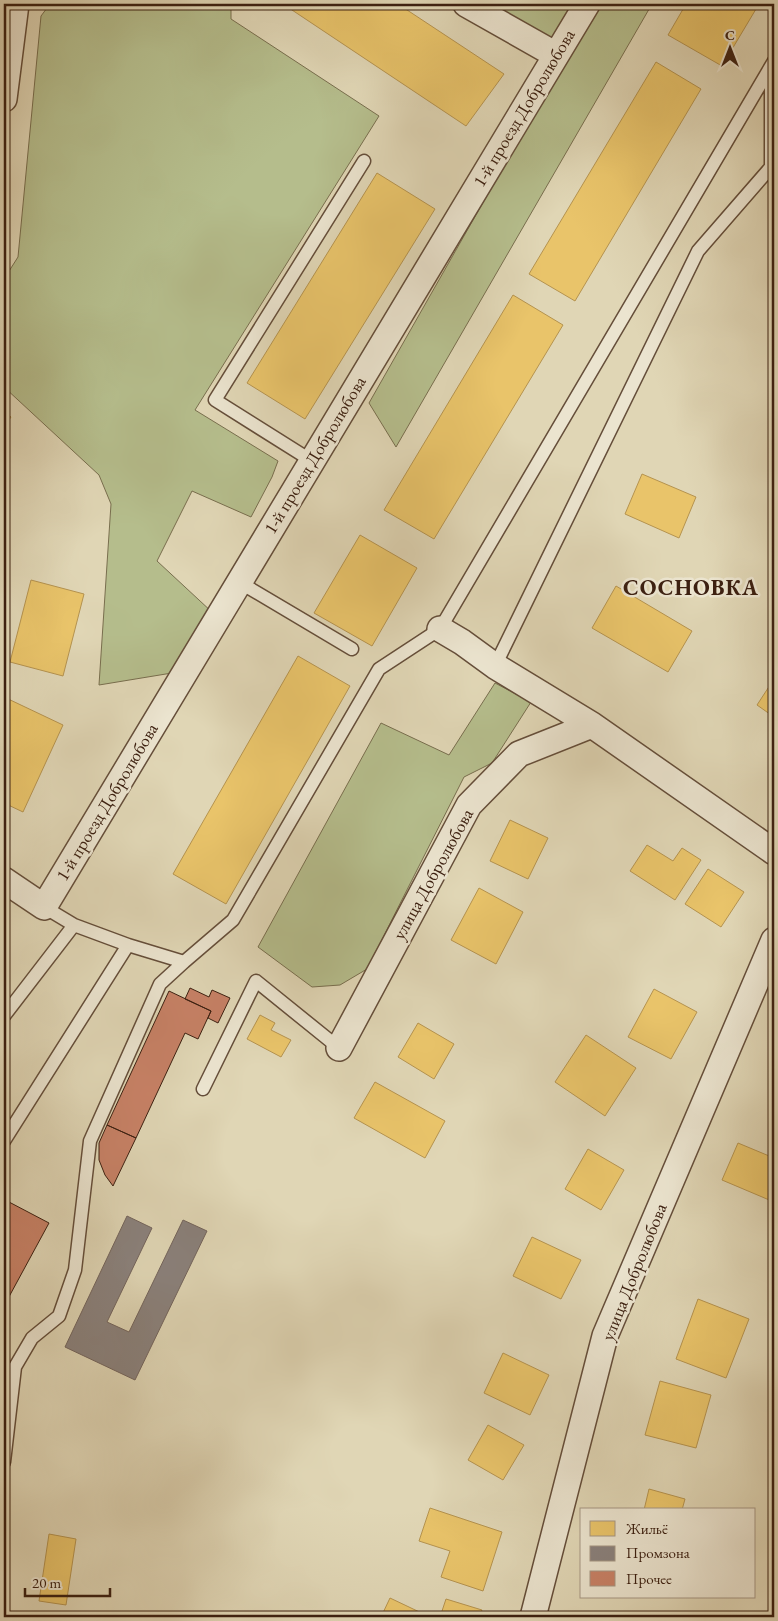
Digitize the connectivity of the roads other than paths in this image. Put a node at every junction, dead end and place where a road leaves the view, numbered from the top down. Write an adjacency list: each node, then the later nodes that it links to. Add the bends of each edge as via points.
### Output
1 (16, 4): 6 (street)
2 (466, 4): 4 (street)
3 (587, 4): 4 (street, 1-й проезд Добролюбова)
4 (556, 55): 8 (street, 1-й проезд Добролюбова)
5 (772, 64): 10 (lane); 12 (lane, via 771,168 698,251)
6 (4, 99)
7 (364, 161): 8 (lane, via 215,400)
8 (312, 460): 9 (street, 1-й проезд Добролюбова)
9 (239, 582): 11 (lane); 16 (street, 1-й проезд Добролюбова)
10 (440, 629): 12 (street); 20 (lane, via 379,669 233,920)
11 (352, 649)
12 (495, 666): 13 (street)
13 (592, 725): 14 (street); 22 (street, улица Добролюбова, via 519,754 469,805)
14 (774, 852)
15 (4, 880): 16 (street)
16 (44, 907): 17 (lane)
17 (74, 925): 18 (lane); 21 (lane)
18 (128, 945): 20 (lane); 24 (lane)
19 (772, 950): 26 (street, улица Добролюбова, via 605,1336)
20 (184, 962): 25 (lane, via 160,984 90,1141 75,1270 59,1316 32,1338 15,1367)
21 (4, 1016)
22 (339, 1048): 23 (lane, via 256,981)
23 (203, 1089)
24 (4, 1141)
25 (4, 1462)
26 (534, 1617)

